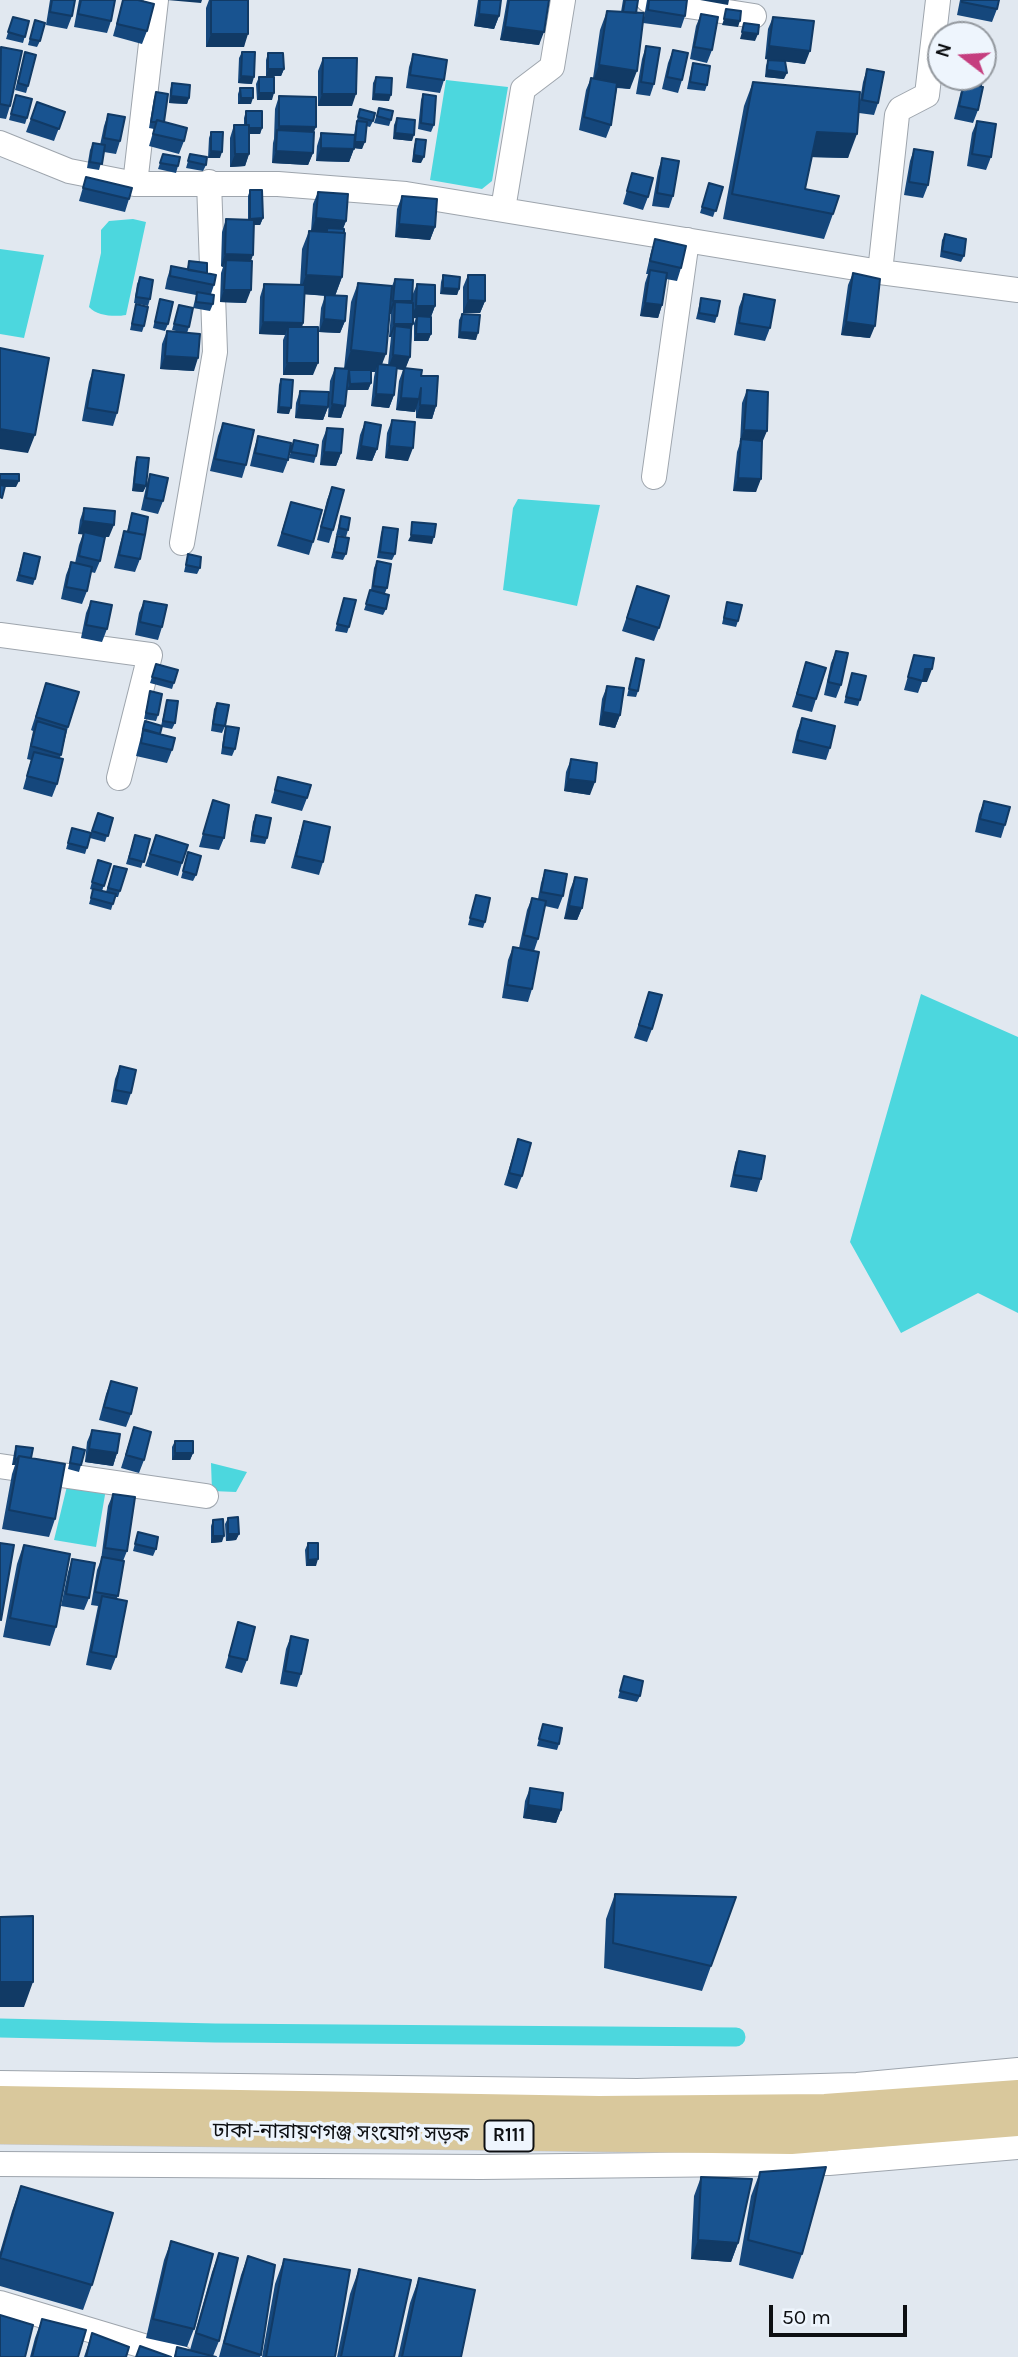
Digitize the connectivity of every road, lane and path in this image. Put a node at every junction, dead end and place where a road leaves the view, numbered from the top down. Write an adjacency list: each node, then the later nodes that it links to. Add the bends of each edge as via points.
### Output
1 (156, 0): 8 (street)
2 (563, 0): 9 (street, via 552,67 523,89)
3 (648, 0): 5 (street)
4 (939, 0): 11 (street, via 927,95 897,115)
5 (754, 16)
6 (0, 143): 8 (street, via 69,171)
7 (209, 182): 8 (street); 9 (street, via 406,194); 14 (street, via 215,352)
8 (135, 184)
9 (503, 209): 10 (street)
10 (687, 240): 11 (street); 13 (street)
11 (880, 272): 12 (street)
12 (1018, 290)
13 (654, 477)
14 (182, 543)
15 (0, 635): 16 (street, via 150,655)
16 (119, 778)
17 (0, 1466): 18 (street)
18 (206, 1496)
19 (1018, 2070): 20 (street, via 857,2085 636,2091)
20 (0, 2083)
21 (1018, 2096): 22 (main road, ঢাকা-নারায়ণগঞ্জ সংযোগ সড়ক / R111, via 825,2110 599,2112)
22 (0, 2102)
23 (1018, 2120): 24 (main road, ঢাকা-নারায়ণগঞ্জ সংযোগ সড়ক / R111, via 791,2138)
24 (0, 2128)
25 (1018, 2147): 26 (street, via 830,2163 481,2167)
26 (0, 2164)
27 (0, 2302): 28 (street)
28 (180, 2357)

